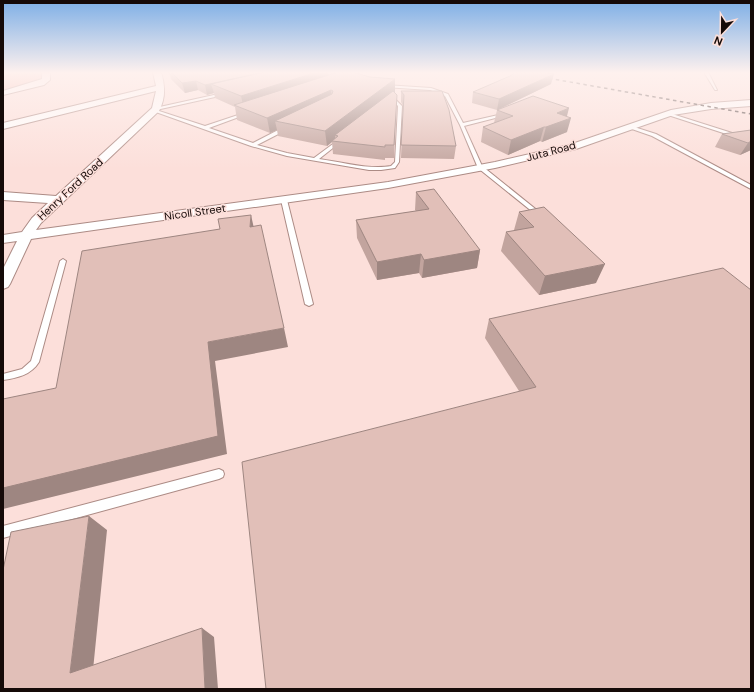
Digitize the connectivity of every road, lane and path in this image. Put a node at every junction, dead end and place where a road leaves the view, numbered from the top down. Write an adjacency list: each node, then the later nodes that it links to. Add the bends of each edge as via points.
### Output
1 (87, 104): 11 (street)
2 (157, 104): 7 (street)
3 (178, 104): 7 (lane)
4 (399, 104): 19 (lane, via 397,162 393,167 379,168)
5 (452, 104): 12 (lane)
6 (728, 104): 10 (street, Juta Road)
7 (155, 110): 13 (lane); 24 (street, Henry Ford Road)
8 (251, 112): 13 (lane)
9 (508, 113): 12 (lane)
10 (669, 114): 15 (street, Juta Road); 17 (lane)
11 (4, 125)
12 (462, 125): 20 (lane)
13 (207, 127): 18 (lane)
14 (288, 127): 18 (lane)
15 (631, 127): 20 (street, Juta Road, via 566,148); 22 (lane, via 654,136)
16 (345, 136): 19 (lane)
17 (751, 141)
18 (253, 145): 19 (lane)
19 (315, 160)
20 (480, 167): 21 (street, Juta Road); 26 (lane)
21 (388, 185): 25 (street, Nicoll Street)
22 (751, 187)
23 (3, 196): 24 (street)
24 (58, 200): 27 (street, Henry Ford Road, via 36,221)
25 (284, 200): 27 (street, Nicoll Street); 31 (lane)
26 (541, 216)
27 (26, 236): 28 (street, Nicoll Street); 30 (street, Henry Ford Road)
28 (3, 239)
29 (62, 260): 32 (lane, via 35,362 20,375)
30 (3, 284)
31 (309, 304)
32 (3, 378)
33 (219, 474): 34 (lane)
34 (3, 532)

